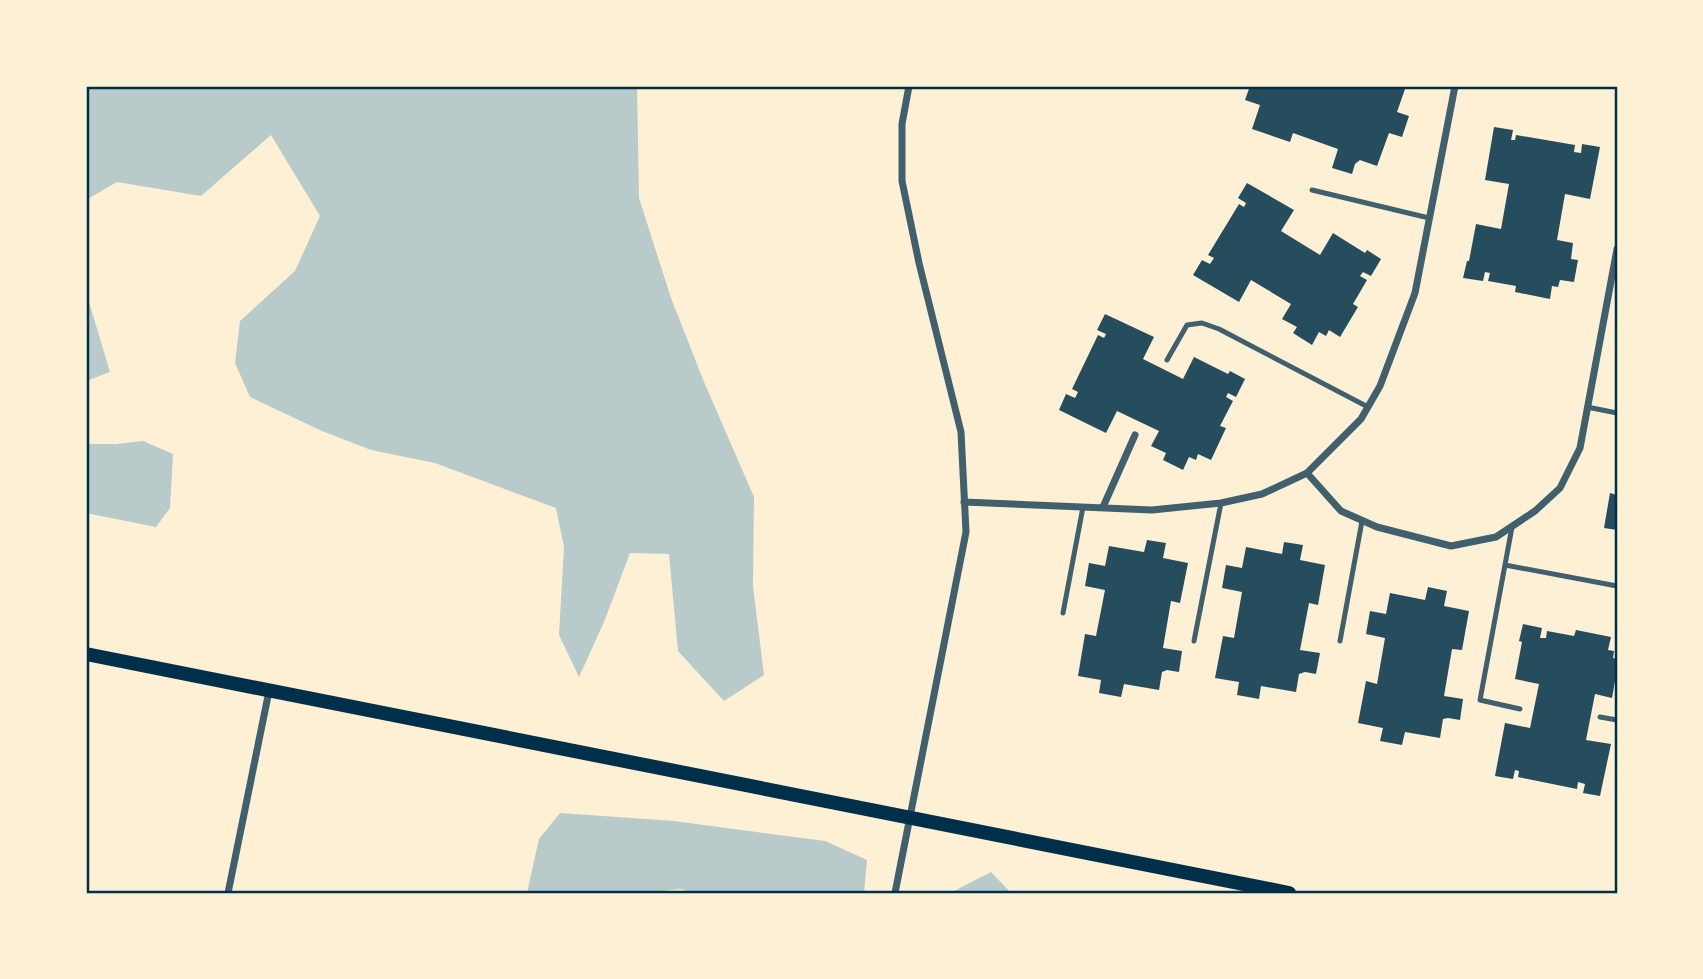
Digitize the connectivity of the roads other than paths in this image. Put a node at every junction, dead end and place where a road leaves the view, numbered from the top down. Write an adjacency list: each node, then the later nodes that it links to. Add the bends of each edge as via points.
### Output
1 (909, 86): 13 (street, via 902,124 902,181 961,432)
2 (1455, 86): 4 (street)
3 (1312, 190): 4 (lane)
4 (1429, 218): 8 (street, via 1415,293)
5 (1617, 249): 6 (street)
6 (1616, 262): 9 (street)
7 (1167, 360): 8 (lane, via 1186,325 1202,323)
8 (1368, 407): 12 (street)
9 (1587, 407): 10 (lane); 18 (street, via 1580,448 1560,488)
10 (1617, 413)
11 (1135, 435): 16 (street)
12 (1307, 473): 14 (street, via 1262,494); 17 (street, via 1341,511)
13 (964, 502): 15 (street); 29 (street, via 966,532)
14 (1221, 503): 16 (street, via 1152,510); 22 (lane)
15 (1083, 507): 16 (street); 21 (lane)
16 (1103, 507)
17 (1362, 521): 18 (street, via 1451,546 1496,537); 23 (lane)
18 (1512, 526): 19 (lane)
19 (1505, 565): 20 (lane); 26 (lane, via 1479,700)
20 (1617, 586)
21 (1063, 613)
22 (1194, 640)
23 (1340, 641)
24 (86, 653): 25 (main road)
25 (269, 690): 29 (main road); 30 (street)
26 (1520, 709)
27 (1600, 717): 28 (lane)
28 (1617, 720)
29 (909, 818): 31 (street); 32 (main road)
30 (228, 893)
31 (895, 893)
32 (1289, 893)

